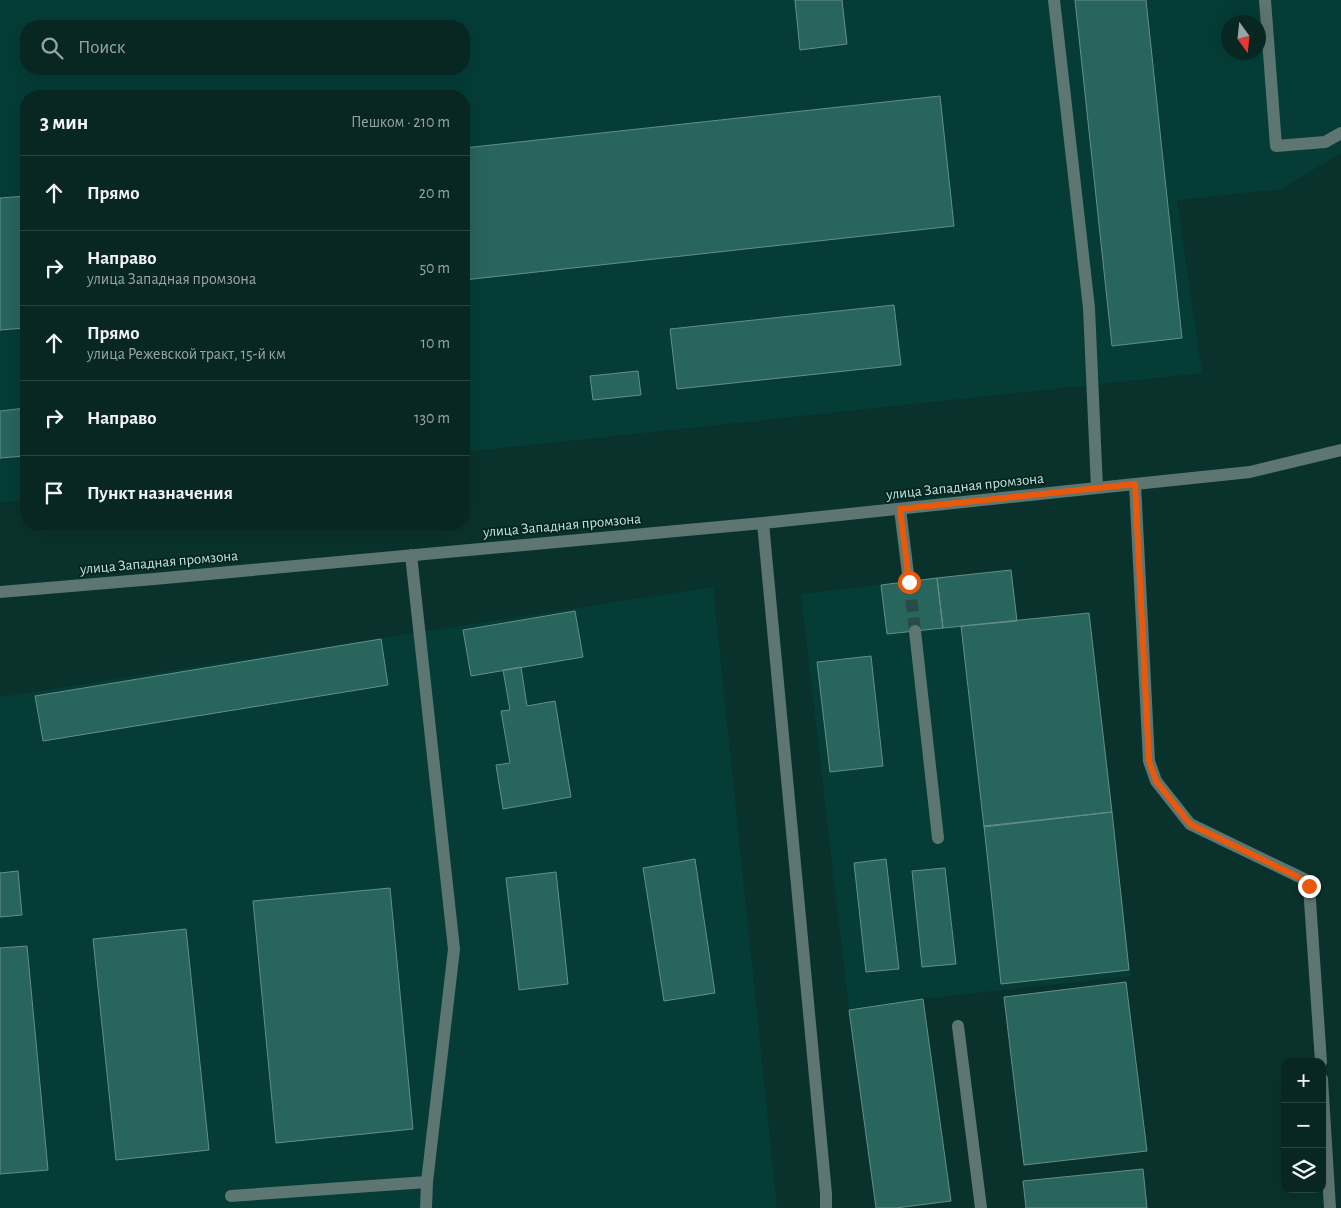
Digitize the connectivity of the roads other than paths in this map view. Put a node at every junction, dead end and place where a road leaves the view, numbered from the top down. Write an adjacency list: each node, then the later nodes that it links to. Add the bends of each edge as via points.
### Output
1 (1054, 0): 6 (street, via 1089,308)
2 (1265, 0): 3 (street, via 1276,146 1325,142)
3 (1341, 133)
4 (1341, 450): 5 (street, улица Западная промзона, via 1250,472)
5 (1135, 484): 6 (street, улица Западная промзона); 15 (street, via 1149,761 1156,781 1190,824 1304,880 1309,886)
6 (1097, 488): 7 (street, улица Западная промзона)
7 (900, 509): 8 (street, улица Западная промзона); 10 (street)
8 (762, 523): 9 (street, улица Западная промзона); 20 (street)
9 (411, 555): 11 (street, улица Западная промзона); 17 (street, via 454,949)
10 (909, 582)
11 (0, 592)
12 (915, 631): 13 (street)
13 (938, 838)
14 (958, 1026): 21 (street)
15 (1321, 1058)
16 (1323, 1103): 22 (street)
17 (427, 1182): 18 (street); 19 (street)
18 (231, 1196)
19 (426, 1208)
20 (826, 1208)
21 (981, 1208)
22 (1330, 1208)

